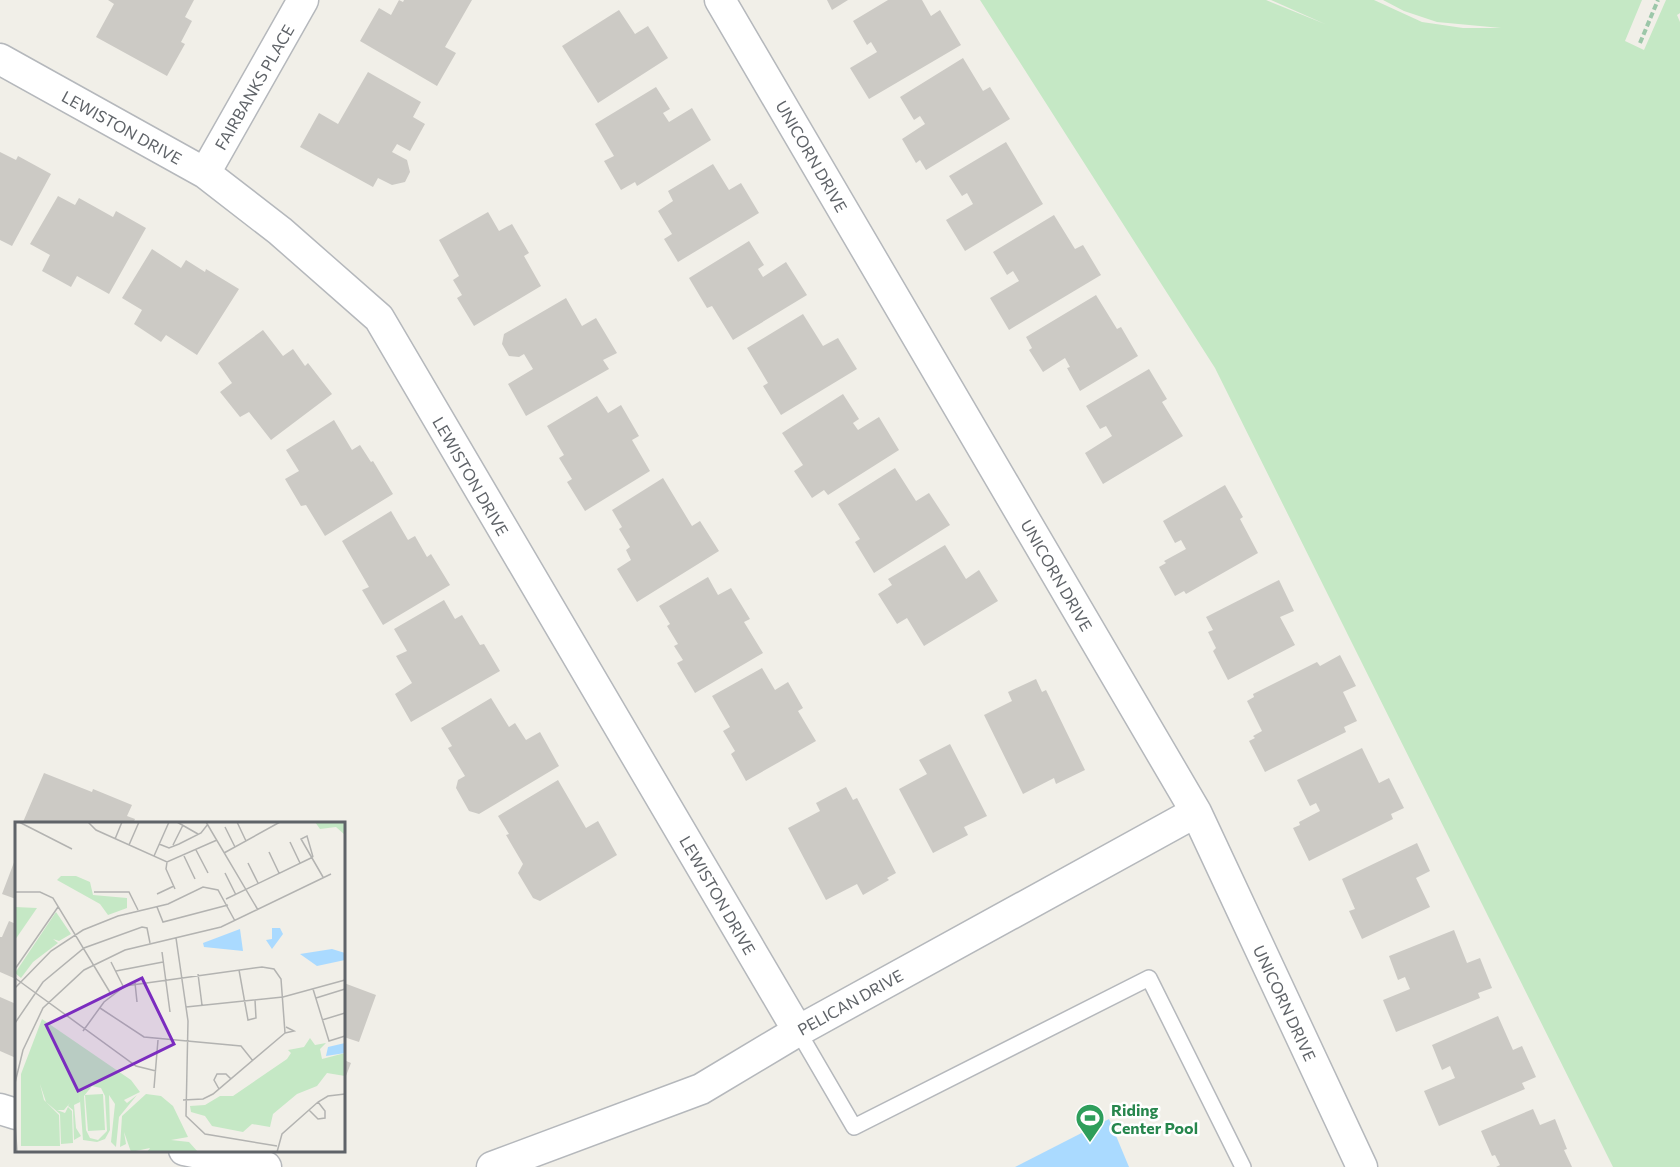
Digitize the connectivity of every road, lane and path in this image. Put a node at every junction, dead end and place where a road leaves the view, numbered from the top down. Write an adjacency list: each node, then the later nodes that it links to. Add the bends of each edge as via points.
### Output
1 (303, 0): 6 (street, FAIRBANKS PLACE)
2 (720, 0): 7 (street, UNICORN DRIVE)
3 (1658, 0): 4 (path)
4 (1640, 43)
5 (0, 59): 6 (street, LEWISTON DRIVE)
6 (205, 173): 8 (street, LEWISTON DRIVE, via 280,231 379,318)
7 (1196, 812): 8 (street, PELICAN DRIVE); 16 (street, UNICORN DRIVE)
8 (798, 1030): 12 (street, PELICAN DRIVE, via 701,1089); 15 (lane, via 854,1127 1149,978)
9 (0, 1109): 10 (street)
10 (15, 1114)
11 (194, 1152): 13 (street)
12 (545, 1157): 14 (street, PELICAN DRIVE)
13 (266, 1167)
14 (492, 1167)
15 (1243, 1167)
16 (1362, 1167)

